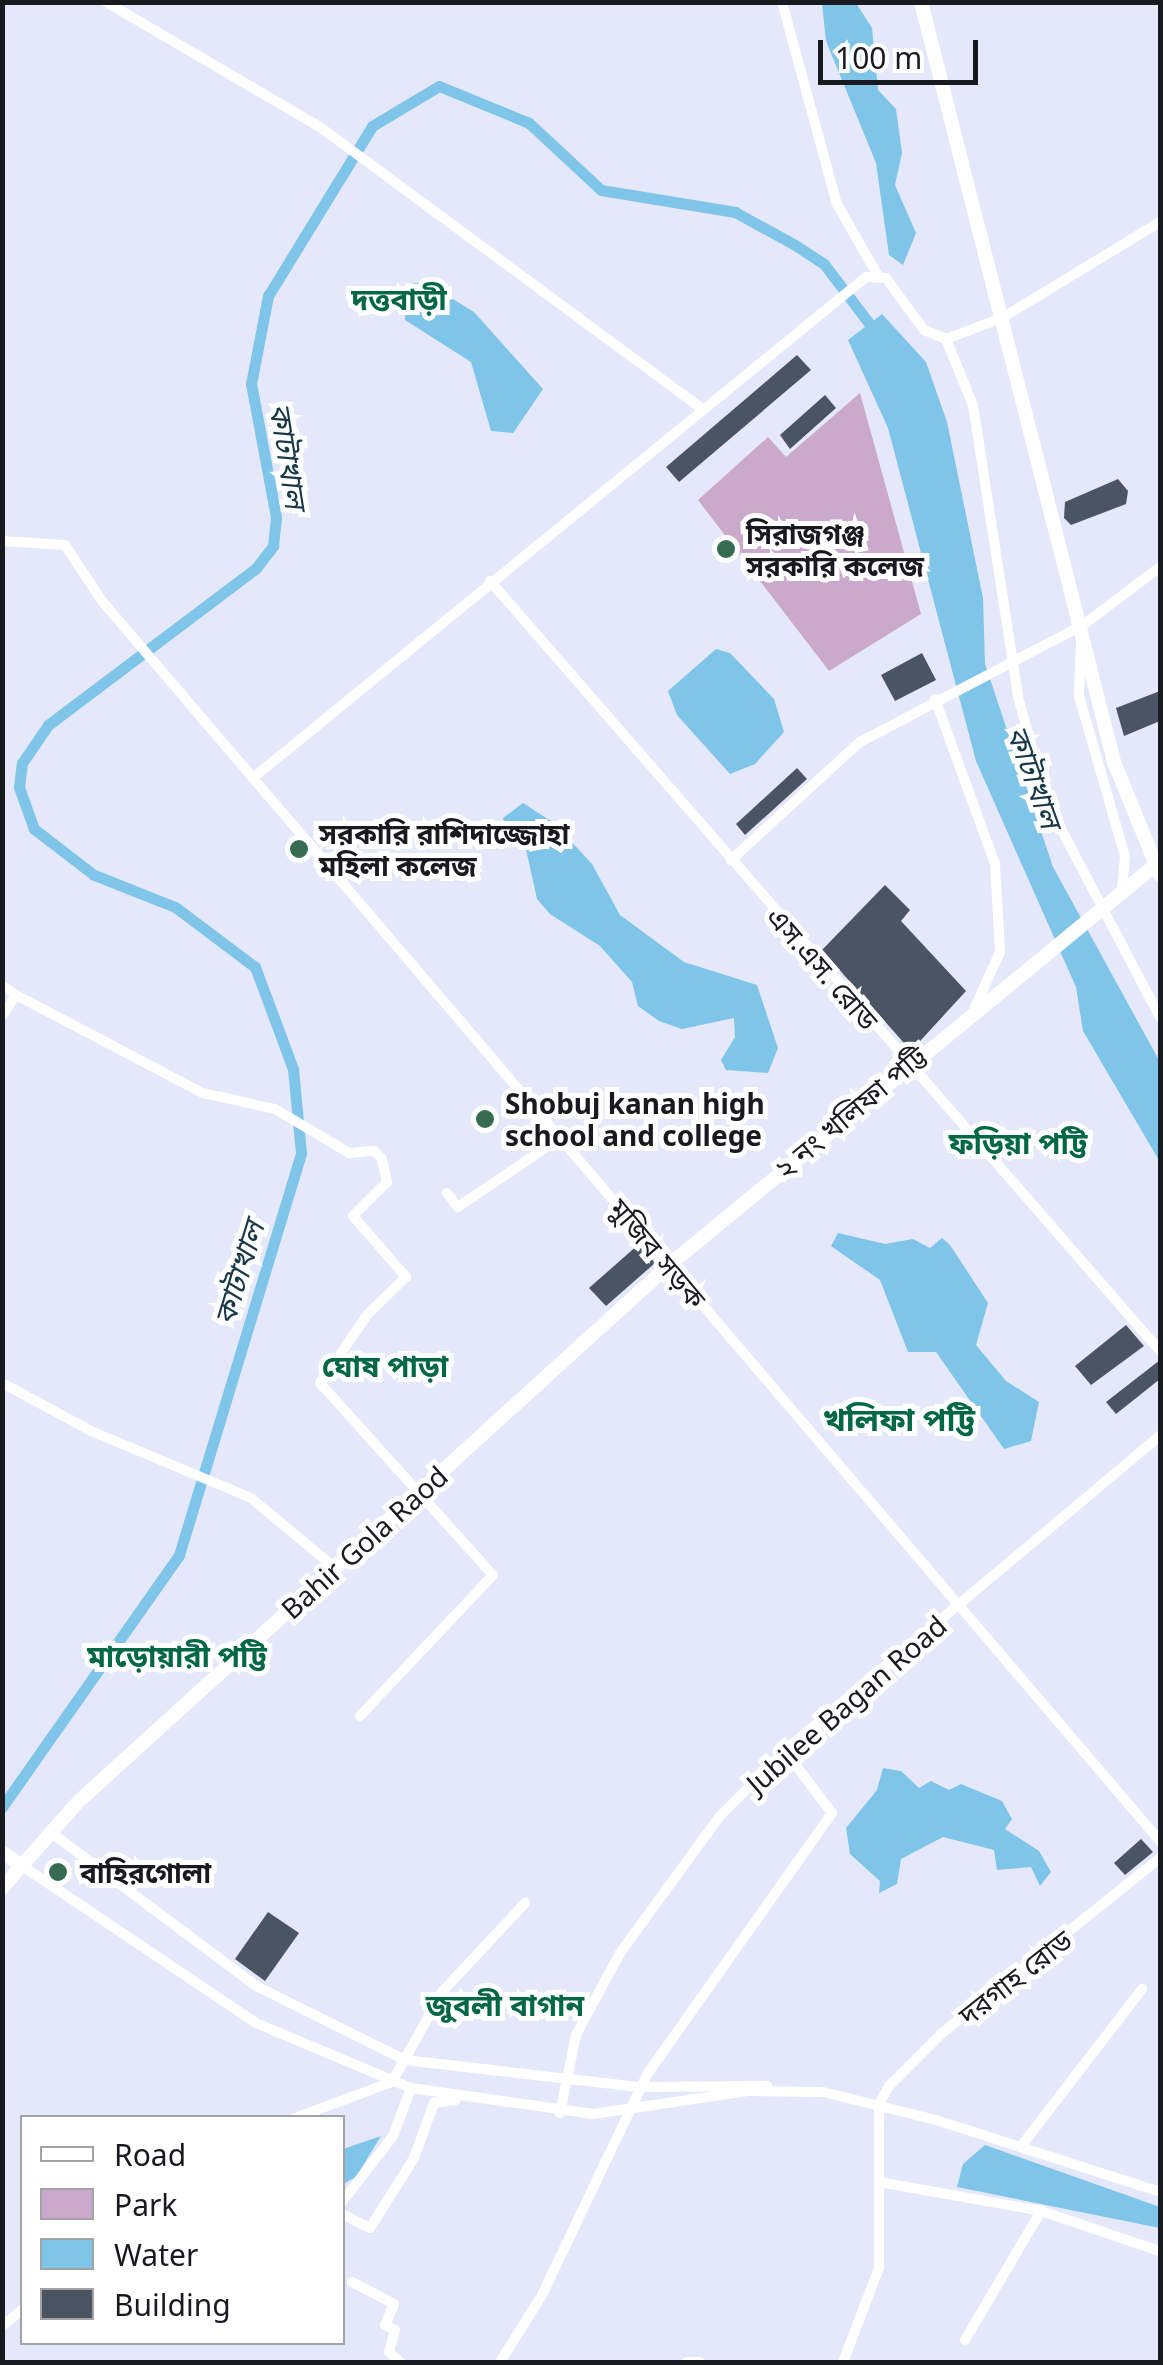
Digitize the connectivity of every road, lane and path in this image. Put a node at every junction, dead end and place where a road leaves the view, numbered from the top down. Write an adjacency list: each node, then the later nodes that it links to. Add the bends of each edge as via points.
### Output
1 (106, 2): 8 (street, via 320,127)
2 (782, 2): 5 (street, via 838,204)
3 (921, 2): 6 (main road)
4 (1160, 222): 6 (street)
5 (872, 276): 7 (street, via 924,330); 8 (street, via 824,306)
6 (1002, 318): 7 (street); 12 (main road)
7 (946, 340): 24 (street, via 973,406 1018,697 1048,804)
8 (701, 408): 11 (street)
9 (2, 541): 16 (street, মুজিব সড়ক, via 59,541)
10 (1160, 567): 12 (street)
11 (490, 582): 16 (street); 17 (street, এস.এস. রোড)
12 (1083, 625): 13 (street); 14 (main road); 15 (street, via 1079,696)
13 (940, 698): 17 (street, via 814,778); 22 (street, via 995,864 1000,952)
14 (1114, 762): 15 (street); 18 (main road)
15 (1096, 770): 19 (street, via 1125,856)
16 (253, 778): 26 (street, মুজিব সড়ক)
17 (730, 860): 25 (street, এস.এস. রোড)
18 (1158, 871): 19 (main road, ২ নং খলিফা পট্টি)
19 (1122, 891): 22 (main road, ২ নং খলিফা পট্টি)
20 (2, 985): 21 (street)
21 (16, 996): 23 (street); 32 (street, via 203,1093 274,1109 349,1152 374,1151 389,1176 353,1216 406,1278 368,1314 320,1383)
22 (975, 1007): 25 (main road, ২ নং খলিফা পট্টি)
23 (2, 1016)
24 (1160, 1017)
25 (906, 1064): 28 (main road, ২ নং খলিফা পট্টি); 29 (street, এস.এস. রোড)
26 (560, 1138): 27 (street, via 458,1207); 28 (street, মুজিব সড়ক)
27 (447, 1193)
28 (668, 1264): 32 (main road, Bahir Gola Raod); 34 (street, মুজিব সড়ক)
29 (1160, 1351)
30 (2, 1383): 33 (street, via 220,1482)
31 (1160, 1436): 34 (street, Jubilee Bagan Road)
32 (416, 1496): 33 (main road, Bahir Gola Raod); 35 (street, via 493,1575)
33 (335, 1568): 37 (main road, Bahir Gola Raod)
34 (959, 1605): 36 (street, Jubilee Bagan Road); 38 (street, মুজিব সড়ক)
35 (360, 1716)
36 (785, 1751): 45 (street, Jubilee Bagan Road, via 720,1816 620,1953 576,2035); 47 (street, via 832,1813)
37 (49, 1831): 39 (main road, Bahir Gola Raod); 44 (street, via 256,1986)
38 (1160, 1840)
39 (11, 1858): 41 (main road, Bahir Gola Raod); 46 (street, via 256,2023)
40 (1160, 1858): 51 (street, দরগাহ রোড, via 941,2034)
41 (2, 1888)
42 (524, 1903): 44 (street, via 442,1992)
43 (1142, 1989): 55 (street)
44 (405, 2060): 45 (street); 46 (street)
45 (567, 2079): 47 (street); 53 (street, Jubilee Bagan Road)
46 (392, 2082): 48 (street); 54 (street)
47 (640, 2087): 49 (street, via 719,2082); 52 (street)
48 (412, 2088): 50 (street); 58 (street, via 395,2133)
49 (792, 2090): 51 (street); 52 (street)
50 (462, 2100): 53 (street); 60 (street, via 434,2103 414,2158 370,2228)
51 (879, 2104): 55 (street); 56 (street)
52 (624, 2112): 53 (street); 65 (street, via 542,2295)
53 (560, 2113)
54 (303, 2115)
55 (1022, 2146): 57 (street)
56 (879, 2182): 59 (street); 68 (street, via 879,2268)
57 (1160, 2192)
58 (345, 2198)
59 (1040, 2211): 61 (street); 63 (street)
60 (345, 2216)
61 (1160, 2251)
62 (352, 2282): 64 (street, via 394,2304 385,2326 395,2330 389,2352)
63 (965, 2340)
64 (400, 2362)
65 (500, 2362)
66 (687, 2362): 67 (street)
67 (700, 2362)
68 (842, 2362)

